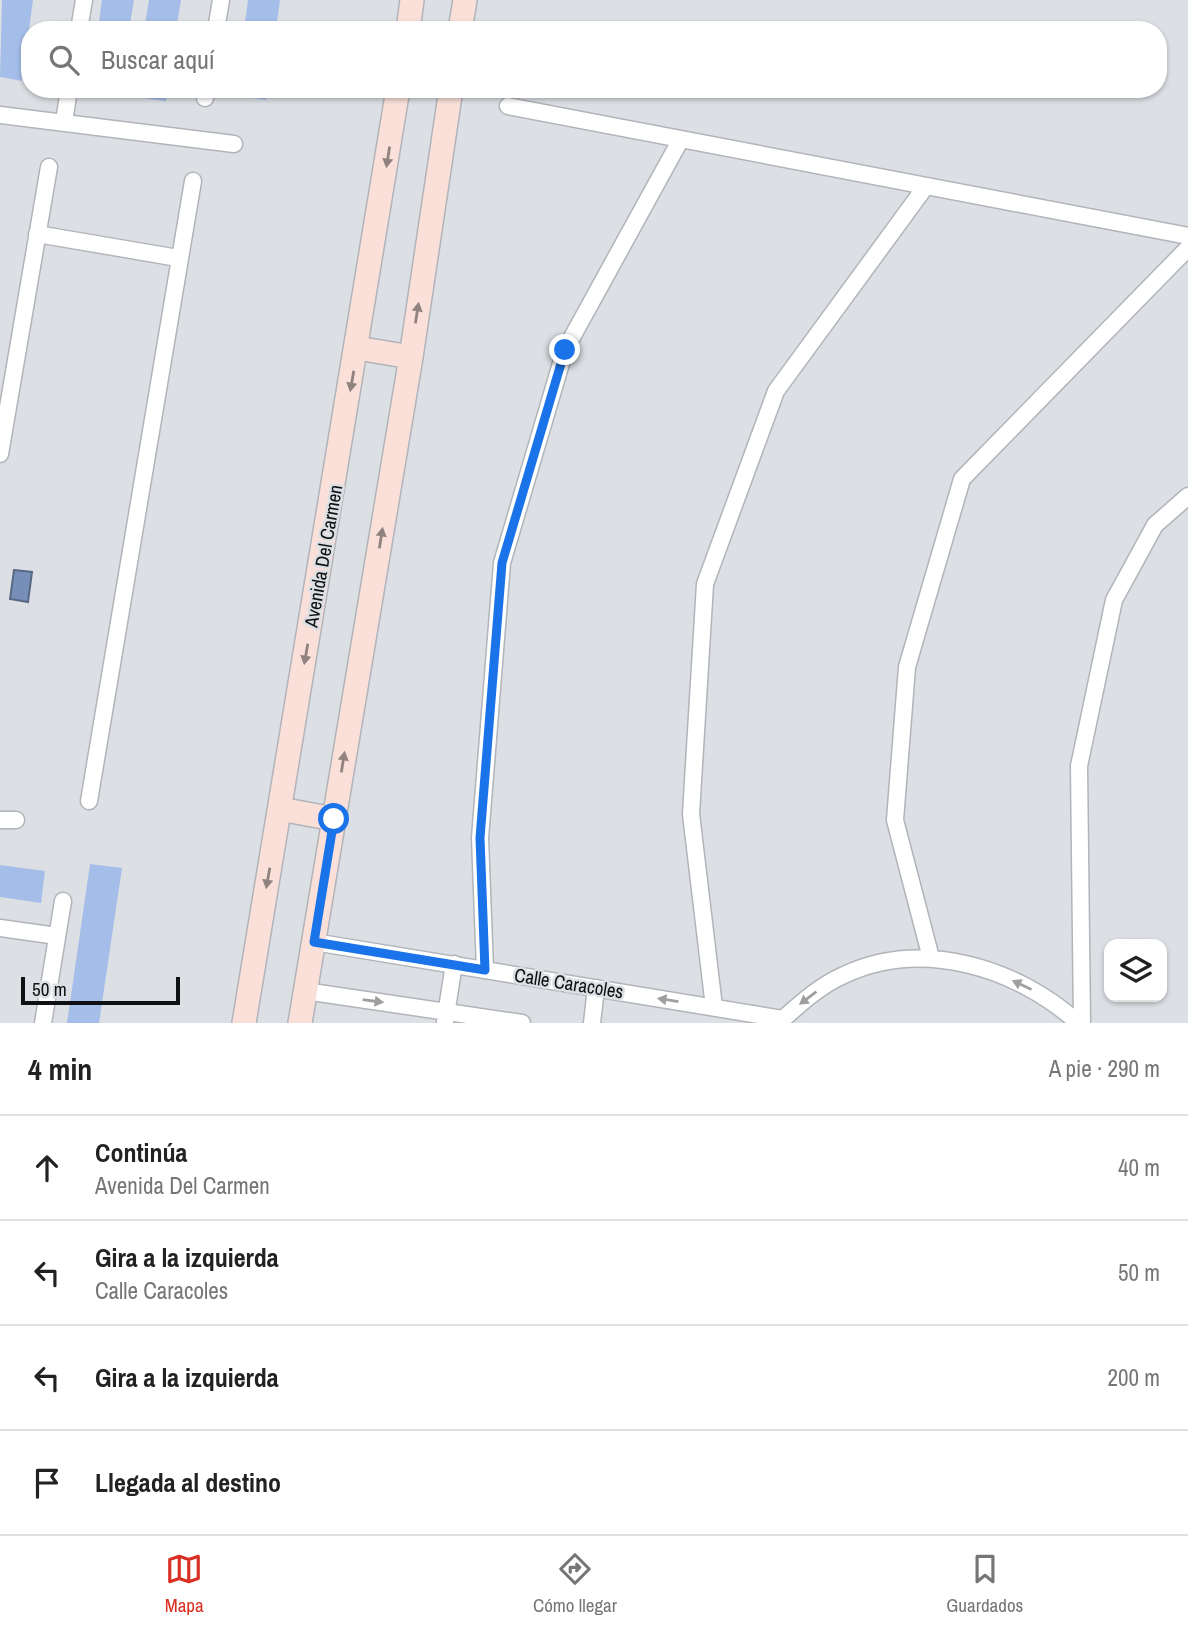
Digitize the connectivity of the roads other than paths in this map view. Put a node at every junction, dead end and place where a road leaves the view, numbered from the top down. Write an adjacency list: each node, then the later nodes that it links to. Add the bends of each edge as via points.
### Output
1 (84, 0): 5 (street)
2 (221, 0): 6 (street)
3 (412, 0): 7 (main road)
4 (465, 0): 8 (main road)
5 (80, 21)
6 (218, 21)
7 (409, 21)
8 (462, 21)
9 (68, 98): 14 (street)
10 (397, 98): 24 (main road, Avenida Del Carmen, one-way to 24)
11 (450, 98): 25 (main road, one-way to 11)
12 (508, 106): 15 (street)
13 (0, 115): 14 (street)
14 (64, 122): 16 (street)
15 (681, 139): 19 (street); 37 (street, via 565,350 502,563 480,838)
16 (234, 144)
17 (49, 167): 20 (street)
18 (193, 181): 23 (street)
19 (926, 186): 21 (street); 40 (street, via 776,391 705,584 691,814)
20 (37, 234): 23 (street); 26 (street)
21 (1188, 236)
22 (1188, 248): 35 (street, via 962,480 907,667 895,820)
23 (178, 258): 28 (street)
24 (358, 348): 25 (main road); 29 (main road, Avenida Del Carmen, one-way to 29)
25 (411, 358): 30 (main road, one-way to 25)
26 (0, 454)
27 (1188, 496): 48 (street, via 1155,525 1114,600 1079,766)
28 (89, 801)
29 (280, 809): 30 (main road); 44 (main road, Avenida Del Carmen, one-way to 44)
30 (334, 819): 34 (main road)
31 (63, 901): 33 (street)
32 (0, 928): 33 (street)
33 (57, 936): 43 (street)
34 (314, 942): 36 (street, Calle Caracoles); 39 (main road)
35 (931, 958): 42 (street, Calle Caracoles, one-way to 42, via 888,962 845,974 808,997); 48 (street, Calle Caracoles, one-way to 35, via 1052,999 1013,980 974,965)
36 (454, 964): 37 (street, Calle Caracoles); 41 (street)
37 (485, 970): 38 (street, Calle Caracoles)
38 (596, 988): 40 (street, Calle Caracoles, one-way to 38); 47 (street)
39 (305, 991): 41 (street, one-way to 41); 45 (main road)
40 (714, 1007): 42 (street, Calle Caracoles)
41 (445, 1018): 46 (street)
42 (783, 1021)
43 (43, 1023)
44 (244, 1023)
45 (300, 1023)
46 (522, 1023)
47 (592, 1023)
48 (1080, 1023)

